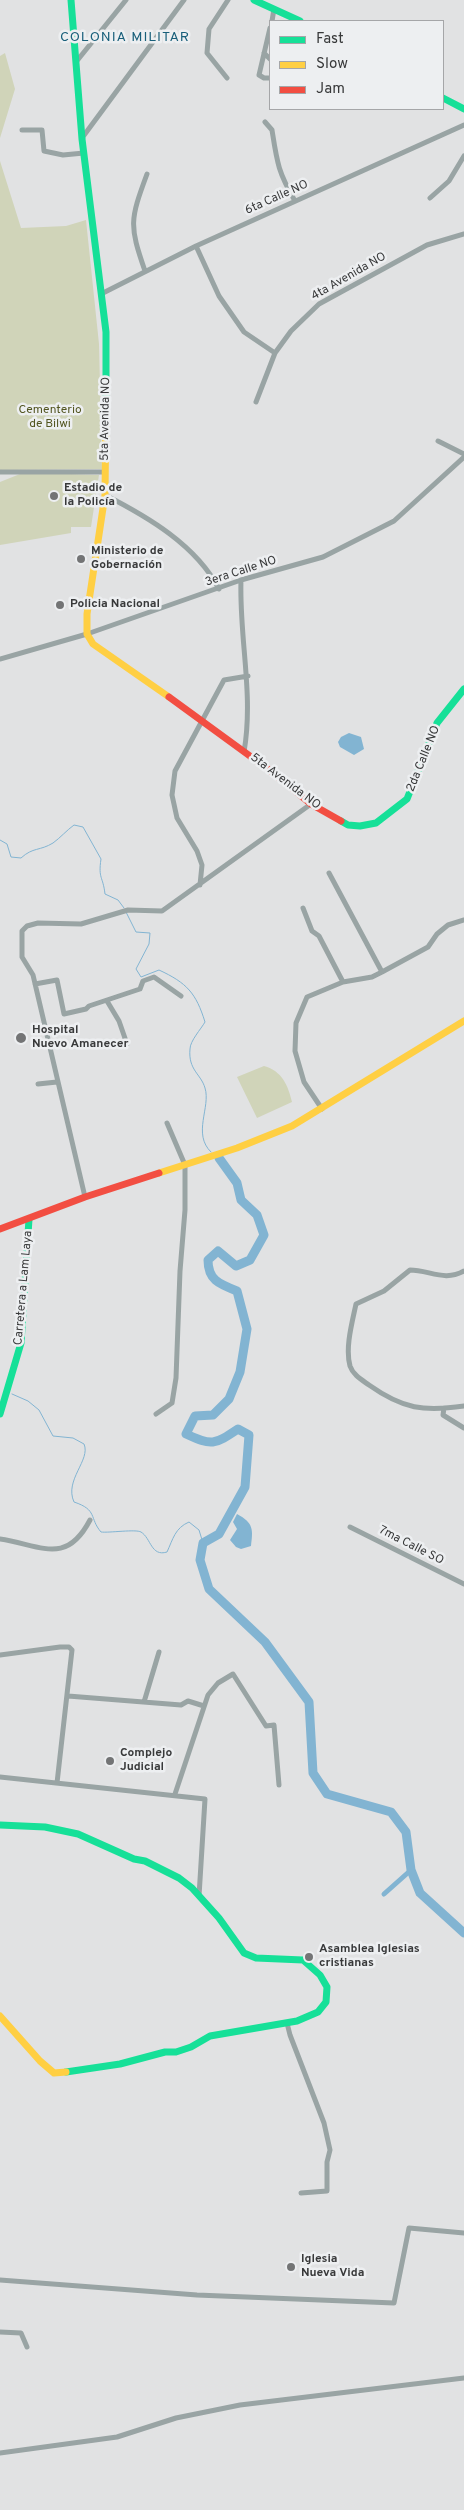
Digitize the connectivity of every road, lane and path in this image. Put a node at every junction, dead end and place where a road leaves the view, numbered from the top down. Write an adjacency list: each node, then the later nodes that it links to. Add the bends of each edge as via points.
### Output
1 (126, 0): 12 (street)
2 (184, 0): 20 (street)
3 (228, 0): 13 (street, via 209,29 207,53)
4 (254, 0): 6 (street)
5 (74, 1): 12 (street, 5ta Avenida NO)
6 (274, 9): 7 (street); 8 (street)
7 (272, 20)
8 (298, 20)
9 (269, 32): 10 (street)
10 (264, 53): 11 (street); 14 (street, via 259,75)
11 (269, 58)
12 (76, 62): 20 (street, 5ta Avenida NO)
13 (227, 78)
14 (269, 78)
15 (444, 99): 16 (street)
16 (464, 109)
17 (265, 122): 25 (street, via 272,130 278,171)
18 (464, 125): 25 (street, 6ta Calle NO)
19 (22, 130): 21 (street, via 42,130 44,151 63,155)
20 (82, 139): 21 (street, 5ta Avenida NO)
21 (84, 153): 29 (street, 5ta Avenida NO)
22 (464, 156): 24 (street, via 449,181)
23 (147, 174): 28 (street, via 133,217 134,238)
24 (430, 198)
25 (295, 201): 27 (street, 6ta Calle NO)
26 (464, 234): 30 (street, 4ta Avenida NO, via 426,245 319,304)
27 (196, 246): 28 (street, 6ta Calle NO); 30 (street, via 219,296 244,332)
28 (144, 271): 29 (street, 6ta Calle NO)
29 (101, 294): 35 (street, 5ta Avenida NO, via 106,332)
30 (275, 352): 31 (street, 4ta Avenida NO)
31 (256, 402)
32 (438, 441): 33 (street)
33 (464, 455): 37 (street, 3era Calle NO, via 394,521 322,557)
34 (0, 472): 35 (street)
35 (105, 472): 36 (street, 5ta Avenida NO)
36 (105, 495): 38 (street, via 150,520 167,534 200,562); 39 (street, 5ta Avenida NO, via 102,530 91,582)
37 (241, 580): 38 (street, 3era Calle NO); 41 (street, via 240,616)
38 (219, 589): 39 (street, 3era Calle NO)
39 (87, 634): 40 (street, 3era Calle NO); 43 (street, 5ta Avenida NO, via 93,644)
40 (0, 659)
41 (248, 676): 43 (street, via 224,680); 44 (street, via 249,723)
42 (464, 689): 46 (street, 2da Calle NO, via 437,723 407,799 376,823)
43 (202, 720): 44 (street, 5ta Avenida NO); 48 (street, via 175,771 172,795 177,818 198,851 202,865)
44 (244, 752): 45 (street, 5ta Avenida NO)
45 (311, 804): 46 (street, 5ta Avenida NO); 48 (street)
46 (348, 824)
47 (329, 873): 51 (street)
48 (200, 885): 53 (street, via 162,911 128,910 81,924 38,923 28,926 22,931 22,957)
49 (303, 908): 52 (street, via 312,932 319,936)
50 (464, 920): 51 (street, via 448,925 428,947)
51 (382, 972): 52 (street)
52 (343, 982): 60 (street, via 307,998 296,1023 295,1051 304,1082)
53 (35, 984): 55 (street, via 57,980 64,1014); 58 (street)
54 (182, 996): 55 (street, via 154,977 143,981 140,989)
55 (107, 1001): 57 (street)
56 (464, 1021): 60 (street)
57 (127, 1044)
58 (57, 1082): 59 (street); 63 (street)
59 (38, 1084)
60 (322, 1109): 62 (street, via 292,1126)
61 (167, 1124): 62 (street)
62 (181, 1166): 63 (street); 70 (street, via 185,1210 176,1378 172,1403)
63 (85, 1198): 64 (street)
64 (29, 1218): 65 (street); 69 (street, Carretera a Lam Laya, via 21,1343)
65 (0, 1230)
66 (464, 1271): 68 (street, via 445,1277 410,1270 384,1291 356,1304 352,1322 348,1356 350,1368 359,1378 399,1403 424,1409)
67 (464, 1406): 68 (street)
68 (444, 1408): 71 (street, via 443,1415)
69 (0, 1414)
70 (156, 1414)
71 (464, 1428)
72 (90, 1520): 74 (street, via 79,1537 66,1548 47,1548)
73 (350, 1527): 75 (street, 7ma Calle SO)
74 (0, 1539)
75 (464, 1584)
76 (159, 1652): 79 (street)
77 (0, 1655): 78 (street, via 69,1647 72,1650)
78 (68, 1696): 79 (street); 82 (street)
79 (144, 1702): 80 (street, via 182,1705 188,1701)
80 (204, 1706): 83 (street, via 218,1683 233,1674 266,1726 274,1725); 84 (street)
81 (0, 1777): 82 (street)
82 (56, 1783): 84 (street)
83 (279, 1785)
84 (174, 1794): 86 (street, via 205,1799)
85 (0, 1825): 86 (street, via 44,1827 96,1840 179,1878)
86 (199, 1896): 88 (street, via 244,1953 256,1958 303,1960 320,1975 327,1987 326,2002 314,2015)
87 (0, 2016): 88 (street, via 54,2073 75,2072 176,2052 210,2036)
88 (287, 2023): 89 (street, via 324,2123 330,2150 326,2191)
89 (301, 2193)
90 (464, 2234): 91 (street, via 409,2228 394,2303 197,2295)
91 (0, 2280)
92 (0, 2332): 93 (street, via 21,2333)
93 (27, 2347)
94 (464, 2378): 95 (street, via 240,2405 176,2418 117,2437)
95 (0, 2453)

